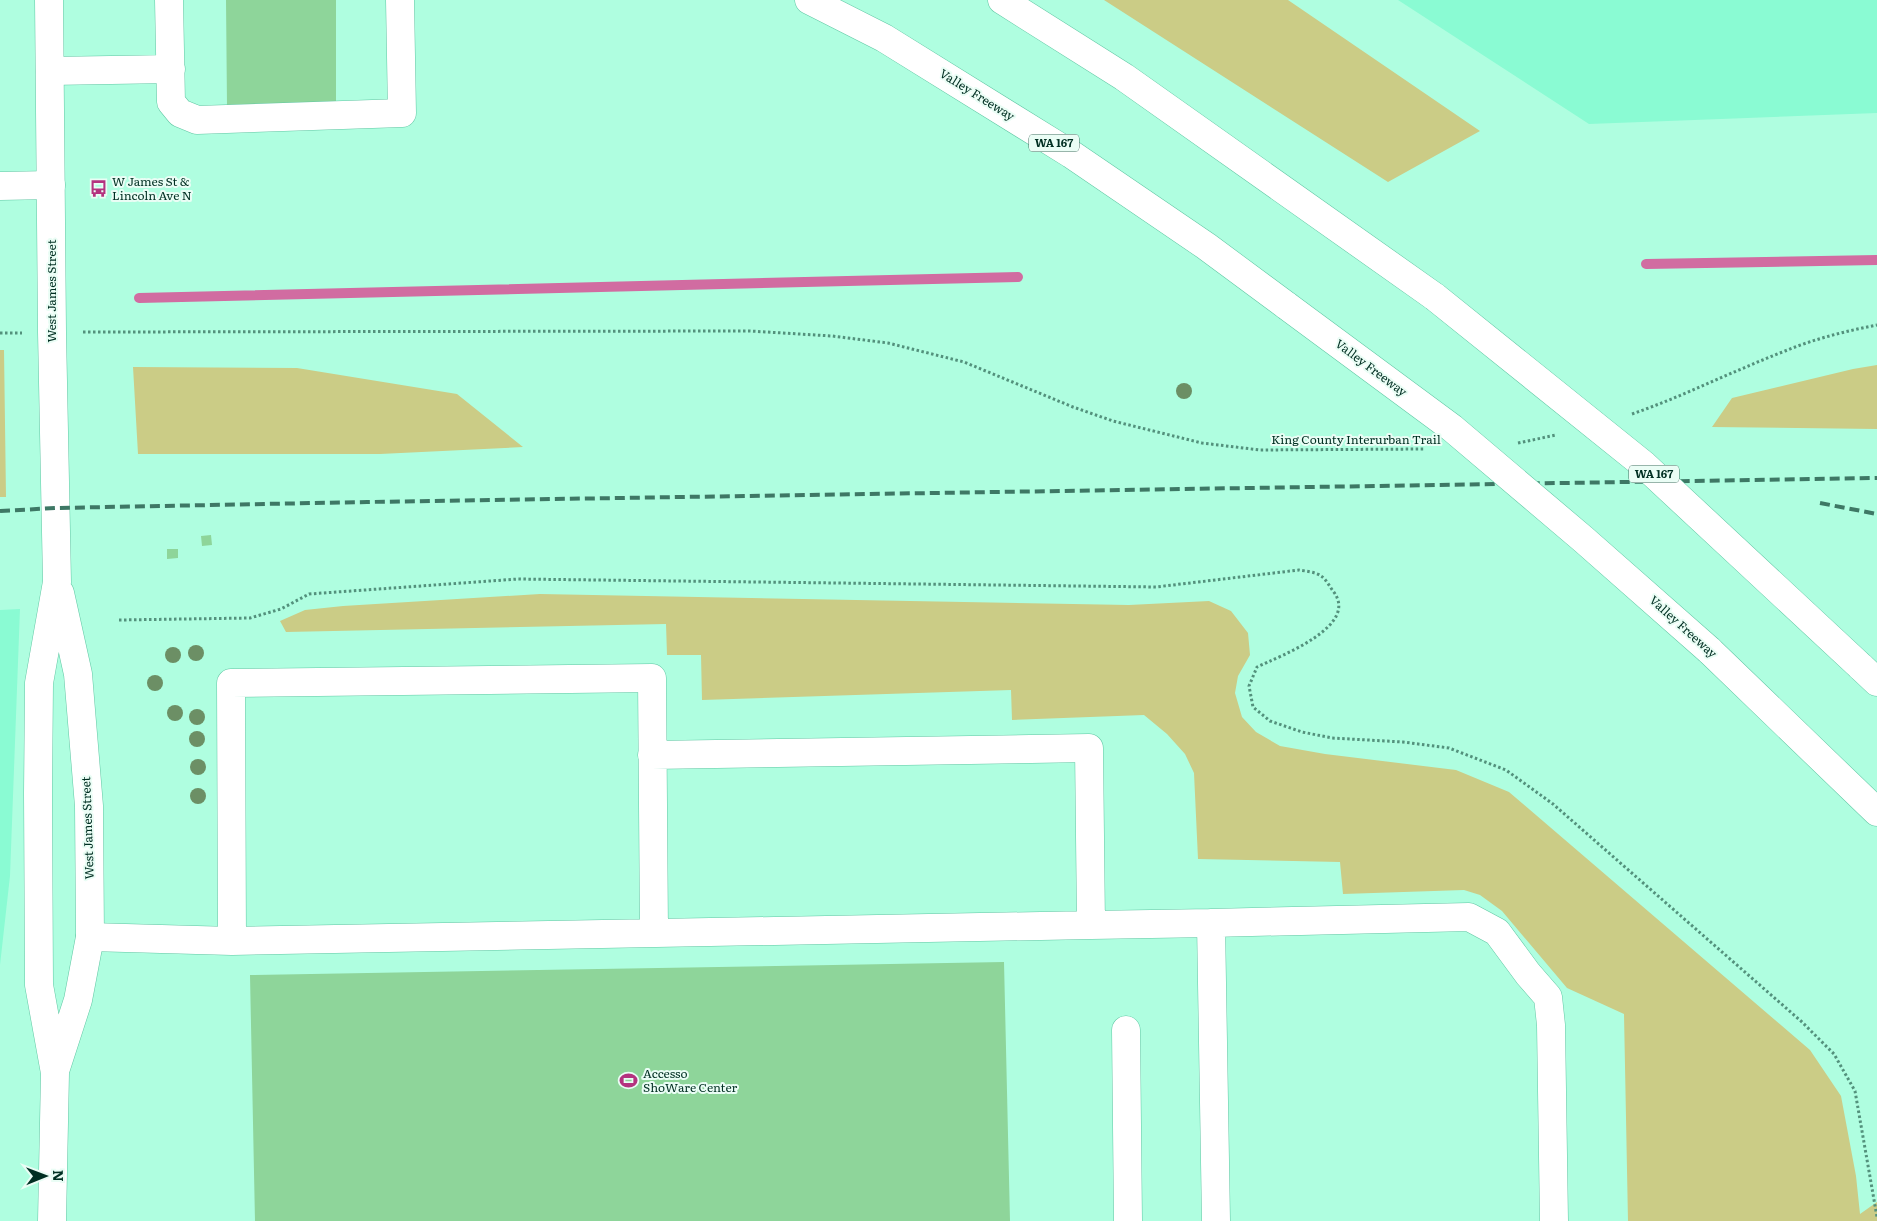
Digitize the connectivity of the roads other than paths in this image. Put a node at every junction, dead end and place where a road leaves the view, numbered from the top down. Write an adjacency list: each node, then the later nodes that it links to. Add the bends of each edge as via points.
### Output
1 (49, 0): 7 (main road, West James Street)
2 (169, 0): 6 (main road)
3 (400, 0): 6 (main road, via 402,113 197,120 180,113 171,102)
4 (809, 0): 13 (main road, Valley Freeway / WA 167, bridge, via 884,38 1071,154 1206,246 1452,428 1709,650)
5 (1002, 0): 11 (main road, WA 167, bridge, via 1124,77 1435,297 1644,465)
6 (171, 69): 7 (main road)
7 (50, 71): 8 (main road, West James Street)
8 (51, 185): 9 (main road); 10 (main road, West James Street)
9 (0, 186)
10 (57, 582): 17 (main road, West James Street, via 78,674 89,806); 20 (main road, West James Street, via 39,683 38,794 39,985)
11 (1868, 674)
12 (652, 755): 15 (main road, via 1089,748); 16 (main road); 18 (main road, via 652,678 231,683)
13 (1877, 812)
14 (1211, 924): 15 (main road); 23 (main road); 24 (main road, via 1469,917 1497,932 1548,997)
15 (1091, 925): 16 (main road)
16 (654, 932): 18 (main road)
17 (90, 937): 18 (main road); 20 (main road, West James Street, via 78,1000)
18 (232, 941)
19 (1126, 1030): 22 (main road)
20 (55, 1072): 21 (main road, West James Street)
21 (52, 1221)
22 (1128, 1221)
23 (1216, 1221)
24 (1554, 1221)

